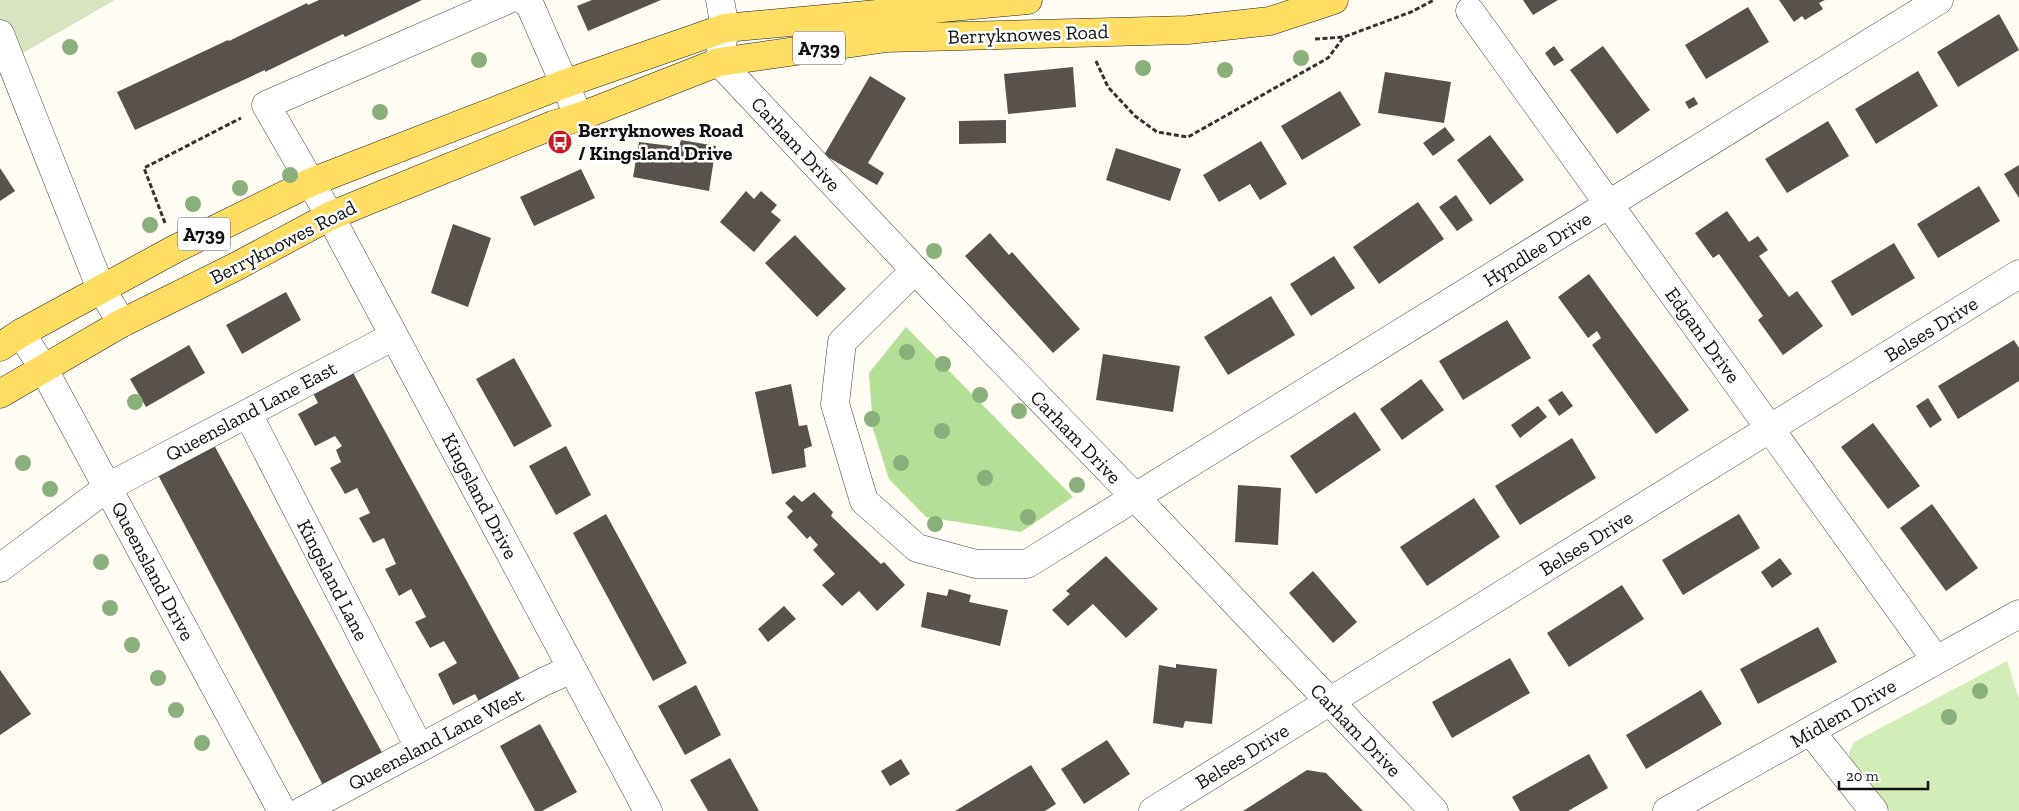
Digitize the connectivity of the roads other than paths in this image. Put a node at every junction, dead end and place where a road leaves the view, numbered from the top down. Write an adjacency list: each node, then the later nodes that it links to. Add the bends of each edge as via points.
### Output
1 (507, 0): 14 (street, Berryknowes Road, via 266,105)
2 (523, 0): 11 (street, via 529,3)
3 (720, 0): 8 (street)
4 (1028, 0): 8 (main road, Berryknowes Road / A739)
5 (1334, 0): 10 (main road, Berryknowes Road / A739, via 1270,21 1188,30 887,38)
6 (1939, 0): 15 (street, Hyndlee Drive)
7 (1470, 11): 15 (street, Edgam Drive)
8 (725, 28): 10 (street); 11 (main road, Berryknowes Road / A739)
9 (0, 34): 12 (street)
10 (719, 62): 13 (main road, Berryknowes Road / A739); 17 (street, Carham Drive)
11 (564, 84): 13 (street); 14 (main road, Berryknowes Road / A739)
12 (11, 90): 19 (street)
13 (579, 117): 16 (main road, Berryknowes Road / A739)
14 (309, 183): 16 (street, Kingsland Drive); 19 (main road, Berryknowes Road / A739)
15 (1610, 204): 26 (street, Edgam Drive); 28 (street, Hyndlee Drive)
16 (330, 216): 20 (main road, Berryknowes Road / A739); 21 (street, Kingsland Drive)
17 (915, 270): 28 (street, Carham Drive); 28 (street, Hyndlee Drive, via 842,342 835,404 864,501 917,548 976,564 1027,564)
18 (2019, 274): 26 (street, Belses Drive)
19 (102, 289): 20 (street); 22 (main road, Berryknowes Road / A739)
20 (122, 322): 23 (main road, Berryknowes Road / A739)
21 (394, 336): 25 (street, Queensland Lane East); 32 (street, Kingsland Drive)
22 (10, 340): 23 (street, Queensland Drive)
23 (43, 368): 24 (main road, Berryknowes Road / A739); 27 (street, Queensland Drive)
24 (0, 394)
25 (248, 414): 27 (street, Queensland Lane East); 35 (street, Kingsland Lane)
26 (1770, 429): 31 (street, Edgam Drive); 33 (street, Belses Drive)
27 (108, 487): 29 (street, Queensland Lane East); 37 (street, Queensland Drive)
28 (1135, 497): 33 (street, Carham Drive)
29 (0, 568)
30 (2017, 621): 31 (street, Midlem Drive)
31 (1936, 660): 34 (street, Midlem Drive)
32 (572, 669): 35 (street, Queensland Lane West); 39 (street, Kingsland Drive)
33 (1329, 702): 36 (street, Belses Drive); 40 (street, Carham Drive)
34 (1811, 732): 41 (street, Midlem Drive); 42 (street)
35 (419, 747): 38 (street, Queensland Lane West)
36 (1160, 809)
37 (282, 811)
38 (302, 811)
39 (648, 811)
40 (1434, 811)
41 (1667, 811)
42 (1874, 811)

